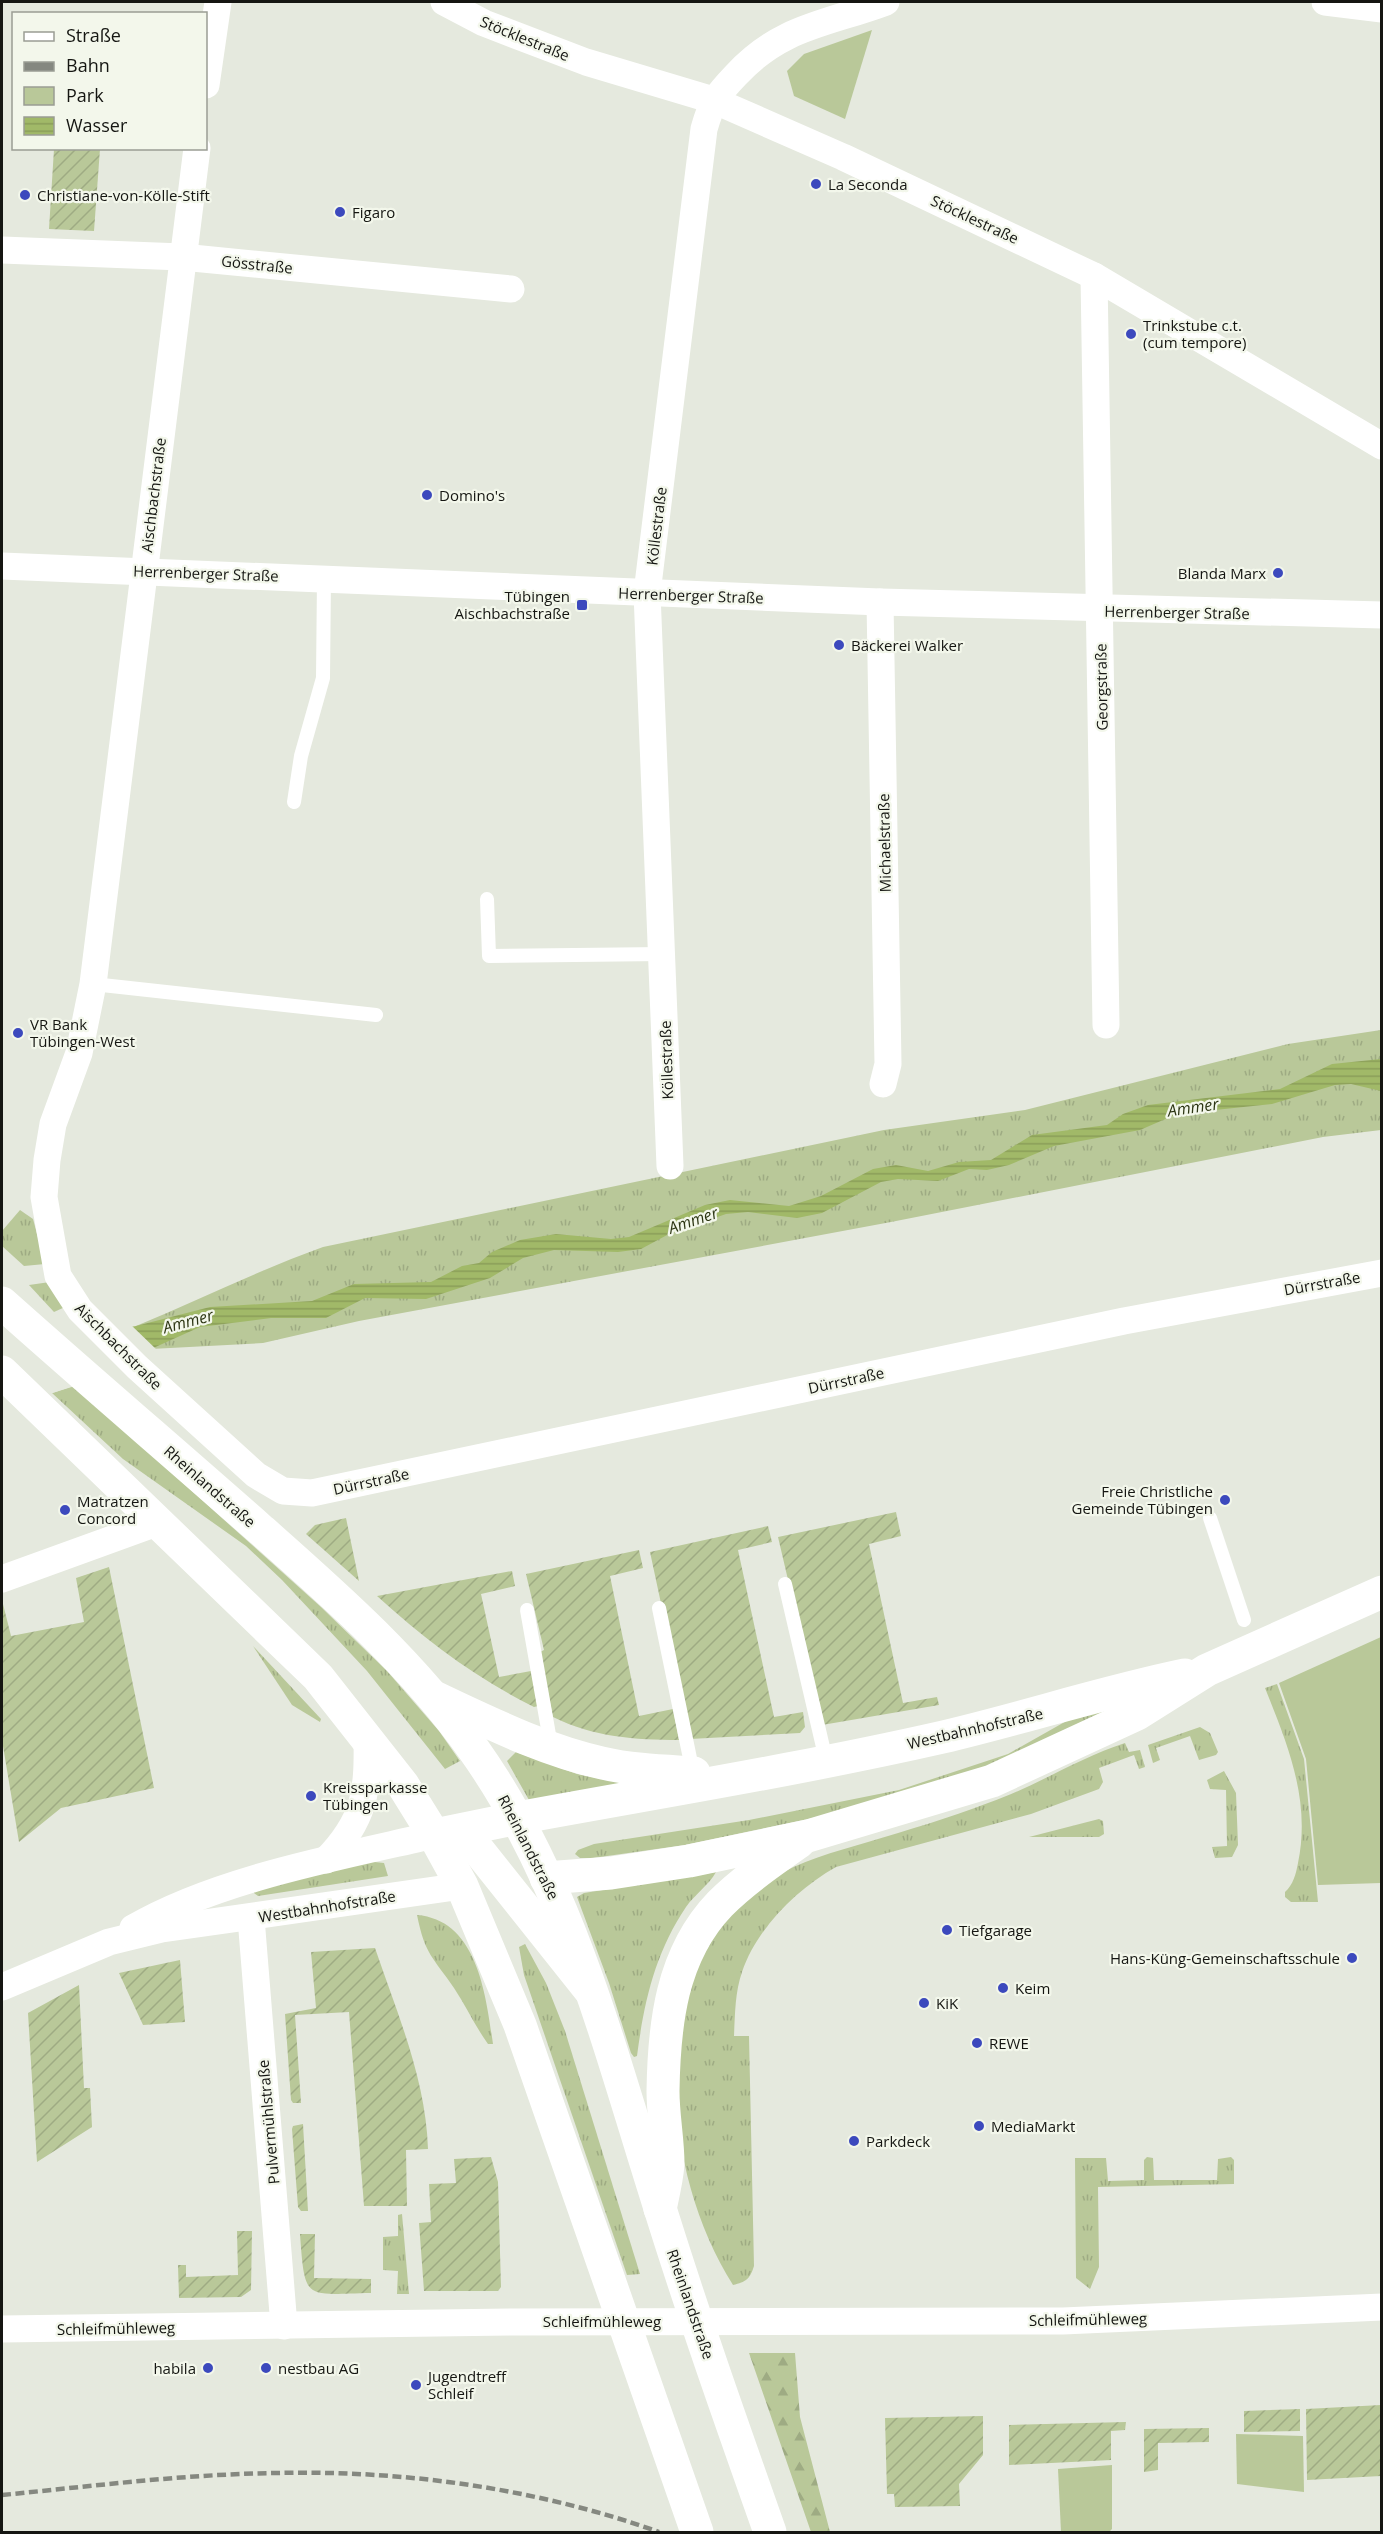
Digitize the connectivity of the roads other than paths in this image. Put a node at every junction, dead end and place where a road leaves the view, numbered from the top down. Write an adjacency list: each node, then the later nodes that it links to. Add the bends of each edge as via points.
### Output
1 (218, 2): 6 (street)
2 (444, 2): 7 (street, Stöcklestraße, via 484,23 576,58)
3 (886, 2): 7 (street, via 830,18 765,47)
4 (1325, 2): 5 (street)
5 (1382, 9)
6 (207, 78)
7 (713, 100): 11 (street, Stöcklestraße); 17 (street, Köllestraße, via 704,129)
8 (197, 150): 10 (street, Aischbachstraße)
9 (2, 250): 10 (street, Gösstraße)
10 (182, 257): 12 (street, Gösstraße); 15 (street, Aischbachstraße)
11 (1094, 276): 13 (street, Stöcklestraße); 19 (street, Georgstraße)
12 (511, 289)
13 (1382, 446)
14 (2, 566): 15 (street, Herrenberger Straße)
15 (143, 571): 16 (street, Herrenberger Straße); 24 (street, Aischbachstraße)
16 (324, 578): 17 (street, Herrenberger Straße); 21 (lane, via 323,678 301,756)
17 (647, 593): 18 (street, Herrenberger Straße); 23 (street, Köllestraße)
18 (880, 602): 19 (street, Herrenberger Straße); 27 (street, Michaelstraße, via 888,1064)
19 (1100, 610): 20 (street, Herrenberger Straße); 26 (street, Georgstraße)
20 (1382, 615)
21 (294, 802)
22 (487, 899): 23 (lane, via 489,956)
23 (663, 954): 28 (street, Köllestraße)
24 (93, 984): 25 (lane); 32 (street, Aischbachstraße, via 79,1053 53,1124 44,1197 58,1276 80,1311 256,1475 283,1491)
25 (376, 1015)
26 (1107, 1025)
27 (883, 1083)
28 (670, 1166)
29 (1382, 1273): 32 (street, Dürrstraße, via 1112,1324)
30 (2, 1303): 42 (main road, Rheinlandstraße, via 385,1643)
31 (2, 1372): 34 (main road)
32 (312, 1493)
33 (1210, 1518): 40 (lane)
34 (159, 1521): 35 (street); 43 (main road, via 295,1653)
35 (2, 1579)
36 (785, 1584): 45 (lane)
37 (1382, 1592): 41 (main road, Westbahnhofstraße)
38 (659, 1608): 46 (lane)
39 (527, 1610): 44 (lane)
40 (1244, 1620)
41 (1207, 1670): 45 (main road, Westbahnhofstraße, via 1110,1691 942,1737); 50 (main road, Westbahnhofstraße, via 1137,1714 992,1781)
42 (434, 1696): 44 (main road); 48 (main road, Rheinlandstraße)
43 (367, 1738): 49 (main road); 51 (street, via 368,1772 362,1810 343,1842)
44 (552, 1748): 46 (main road, via 601,1763)
45 (826, 1760): 47 (main road, Westbahnhofstraße)
46 (693, 1773): 47 (main road)
47 (741, 1776): 48 (main road, Westbahnhofstraße)
48 (518, 1818): 49 (main road, Westbahnhofstraße); 52 (main road, Rheinlandstraße)
49 (434, 1835): 51 (street, Westbahnhofstraße); 53 (main road, via 460,1838 468,1843); 54 (main road)
50 (808, 1836): 52 (main road, Westbahnhofstraße, via 689,1861); 59 (main road, via 720,1904 698,1932 671,1994 663,2093 668,2165)
51 (326, 1860): 56 (street, Westbahnhofstraße, via 161,1911)
52 (546, 1878): 53 (main road, Westbahnhofstraße); 58 (main road, Rheinlandstraße)
53 (506, 1882): 54 (main road, Westbahnhofstraße); 58 (main road)
54 (462, 1886): 55 (street, Westbahnhofstraße); 63 (main road, via 520,2025)
55 (251, 1918): 56 (street, Westbahnhofstraße, via 162,1929); 61 (street, Pulvermühlstraße)
56 (109, 1942): 57 (street, Westbahnhofstraße)
57 (2, 1987)
58 (591, 1991): 59 (main road, Rheinlandstraße)
59 (660, 2209): 64 (main road, Rheinlandstraße)
60 (1382, 2307): 61 (street, Schleifmühleweg, via 1063,2321)
61 (284, 2326): 62 (street, Schleifmühleweg)
62 (2, 2329)
63 (697, 2532)
64 (770, 2532)

